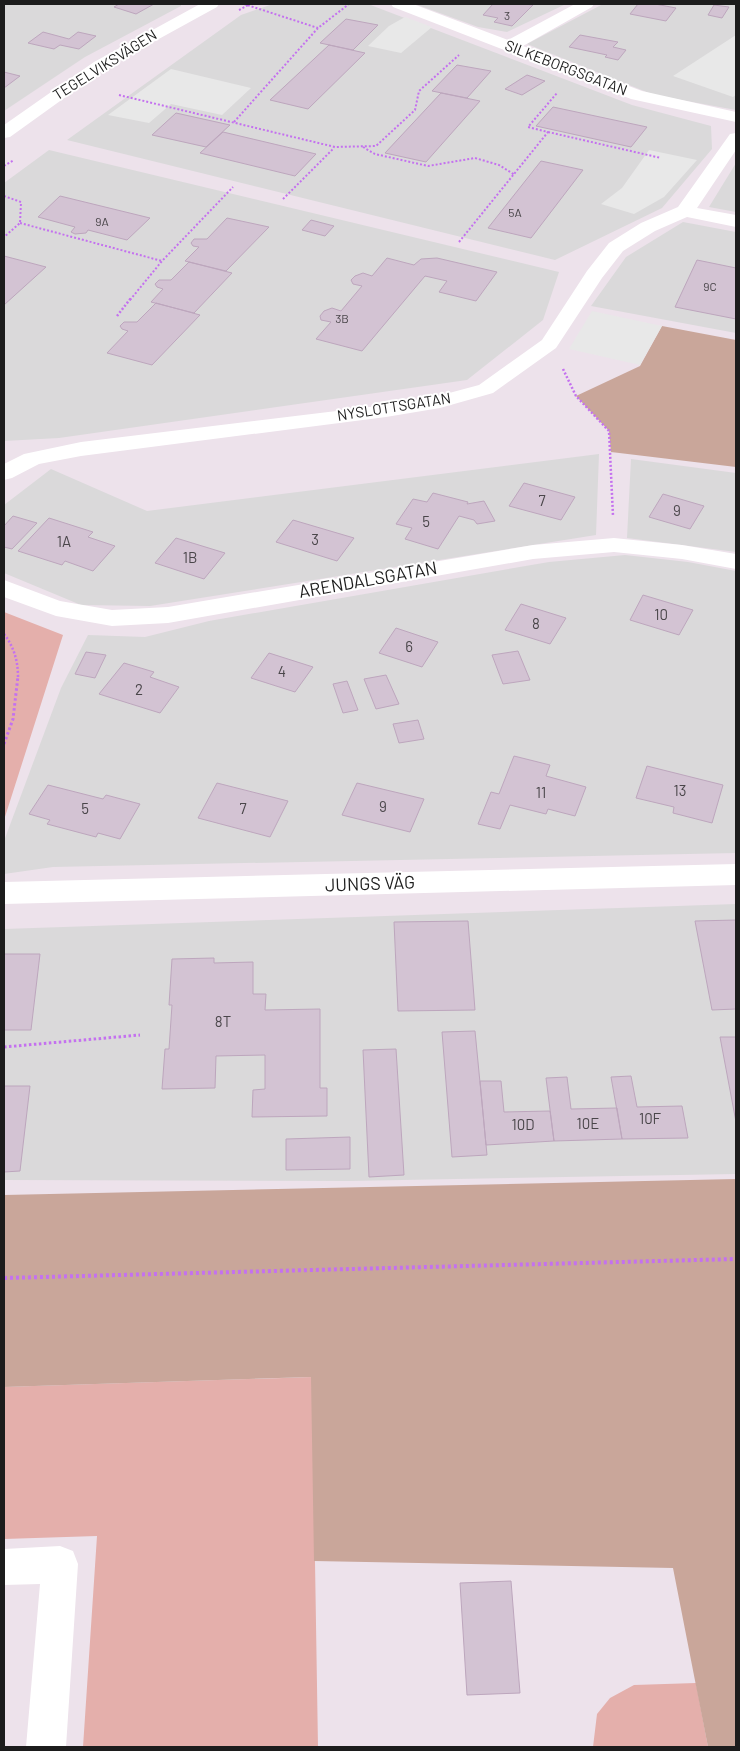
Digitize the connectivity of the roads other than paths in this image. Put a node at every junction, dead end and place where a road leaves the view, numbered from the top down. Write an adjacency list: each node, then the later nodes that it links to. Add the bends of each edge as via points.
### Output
1 (211, 4): 6 (street, TEGELVIKSVÄGEN, via 100,65)
2 (399, 4): 4 (street, SILKEBORGSGATAN)
3 (586, 4): 4 (street)
4 (510, 46): 5 (street, SILKEBORGSGATAN, via 637,95)
5 (736, 117)
6 (4, 133)
7 (736, 138): 8 (street)
8 (685, 211): 9 (street); 10 (street, NYSLOTTSGATAN, via 648,227 616,247 549,344 486,389 440,402 81,449 32,458)
9 (736, 221)
10 (4, 473)
11 (736, 562): 12 (street, ARENDALSGATAN, via 614,545 533,552 168,615 112,618 56,608)
12 (4, 588)
13 (736, 874): 14 (street, JUNGS VÄG)
14 (4, 894)
15 (4, 1567): 16 (street, via 60,1564)
16 (46, 1747)

